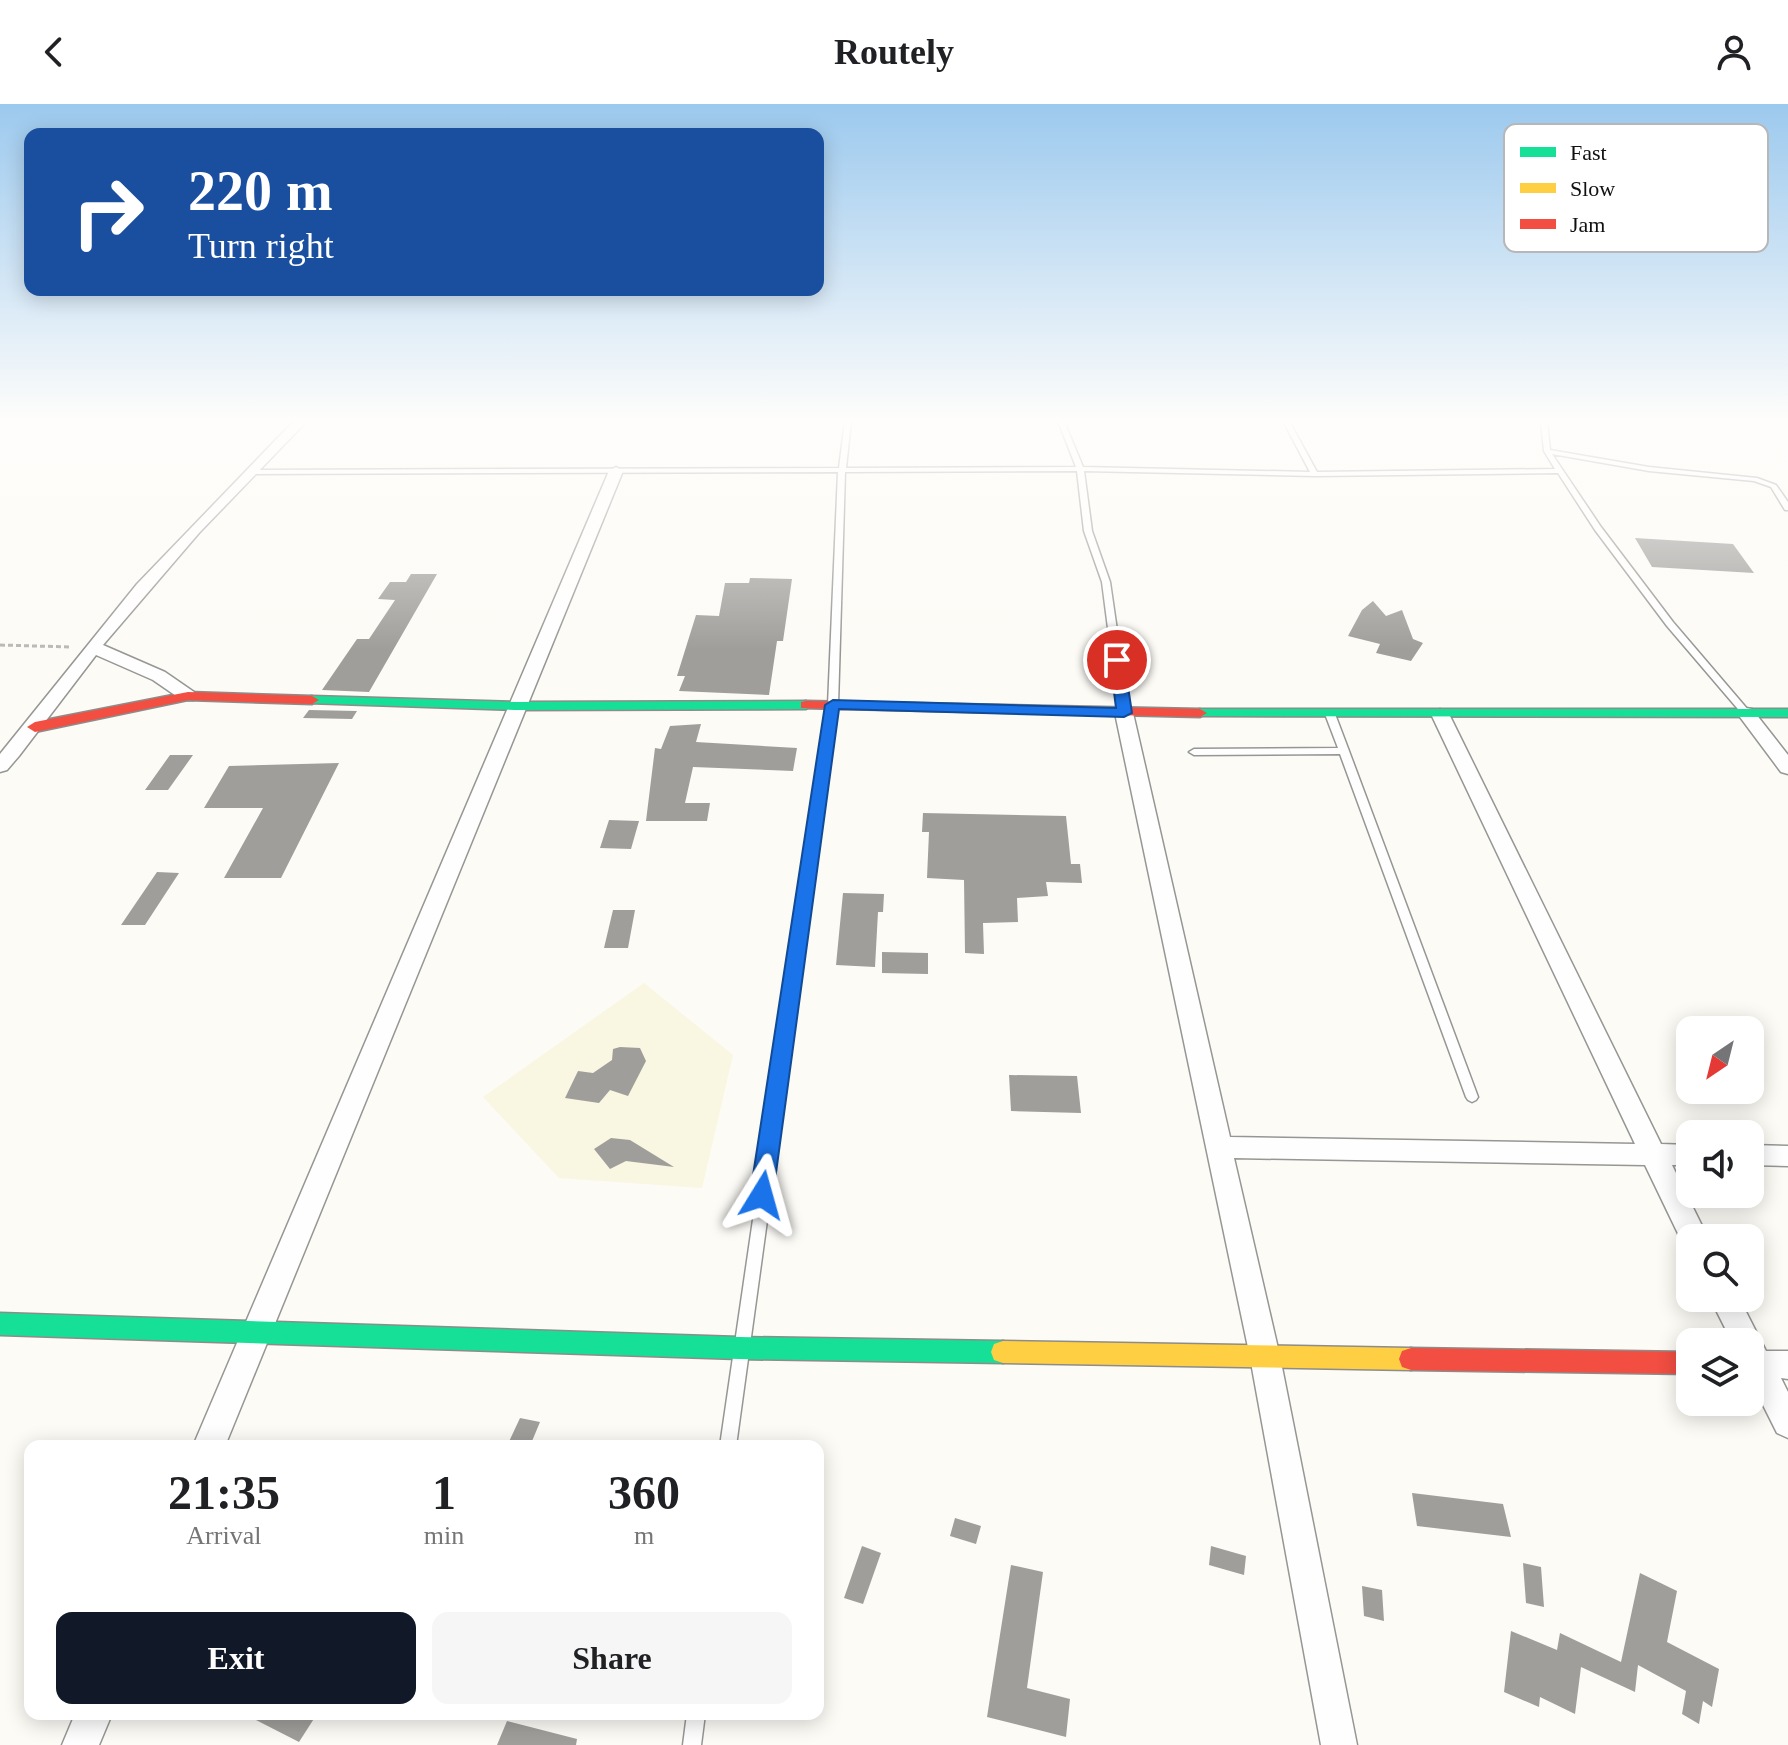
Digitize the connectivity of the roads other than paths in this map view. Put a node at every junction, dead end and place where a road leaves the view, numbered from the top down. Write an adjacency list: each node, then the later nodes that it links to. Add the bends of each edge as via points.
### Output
1 (226, 498): 6 (street)
2 (605, 498): 9 (street)
3 (841, 498): 8 (lane)
4 (1084, 498): 10 (lane, via 1088,531 1106,582)
5 (1578, 498): 11 (lane, via 1670,624)
6 (93, 647): 7 (street, via 159,676); 15 (street)
7 (188, 696): 9 (street); 15 (street)
8 (833, 705): 9 (street); 10 (street); 29 (lane)
9 (515, 706): 28 (street)
10 (1124, 713): 13 (street); 21 (street)
11 (1746, 713): 12 (street); 14 (street); 19 (street)
12 (1788, 713)
13 (1330, 714): 14 (street); 16 (lane)
14 (1440, 714): 22 (street)
15 (35, 727): 18 (street)
16 (1344, 751): 17 (lane); 20 (lane)
17 (1194, 752)
18 (0, 766)
19 (1788, 768)
20 (1472, 1097)
21 (1217, 1147): 22 (street); 30 (street)
22 (1652, 1155): 23 (street); 26 (street)
23 (1676, 1155)
24 (1764, 1155): 25 (street)
25 (1788, 1156)
26 (1687, 1224)
27 (0, 1324): 28 (street)
28 (259, 1330): 29 (street); 34 (street)
29 (739, 1348): 30 (street); 35 (lane)
30 (1265, 1357): 31 (street); 40 (street)
31 (1676, 1363)
32 (1764, 1370): 33 (street)
33 (1788, 1423)
34 (212, 1440)
35 (729, 1440)
36 (91, 1720): 38 (street)
37 (695, 1720): 39 (lane)
38 (80, 1745)
39 (692, 1745)
40 (1339, 1745)

